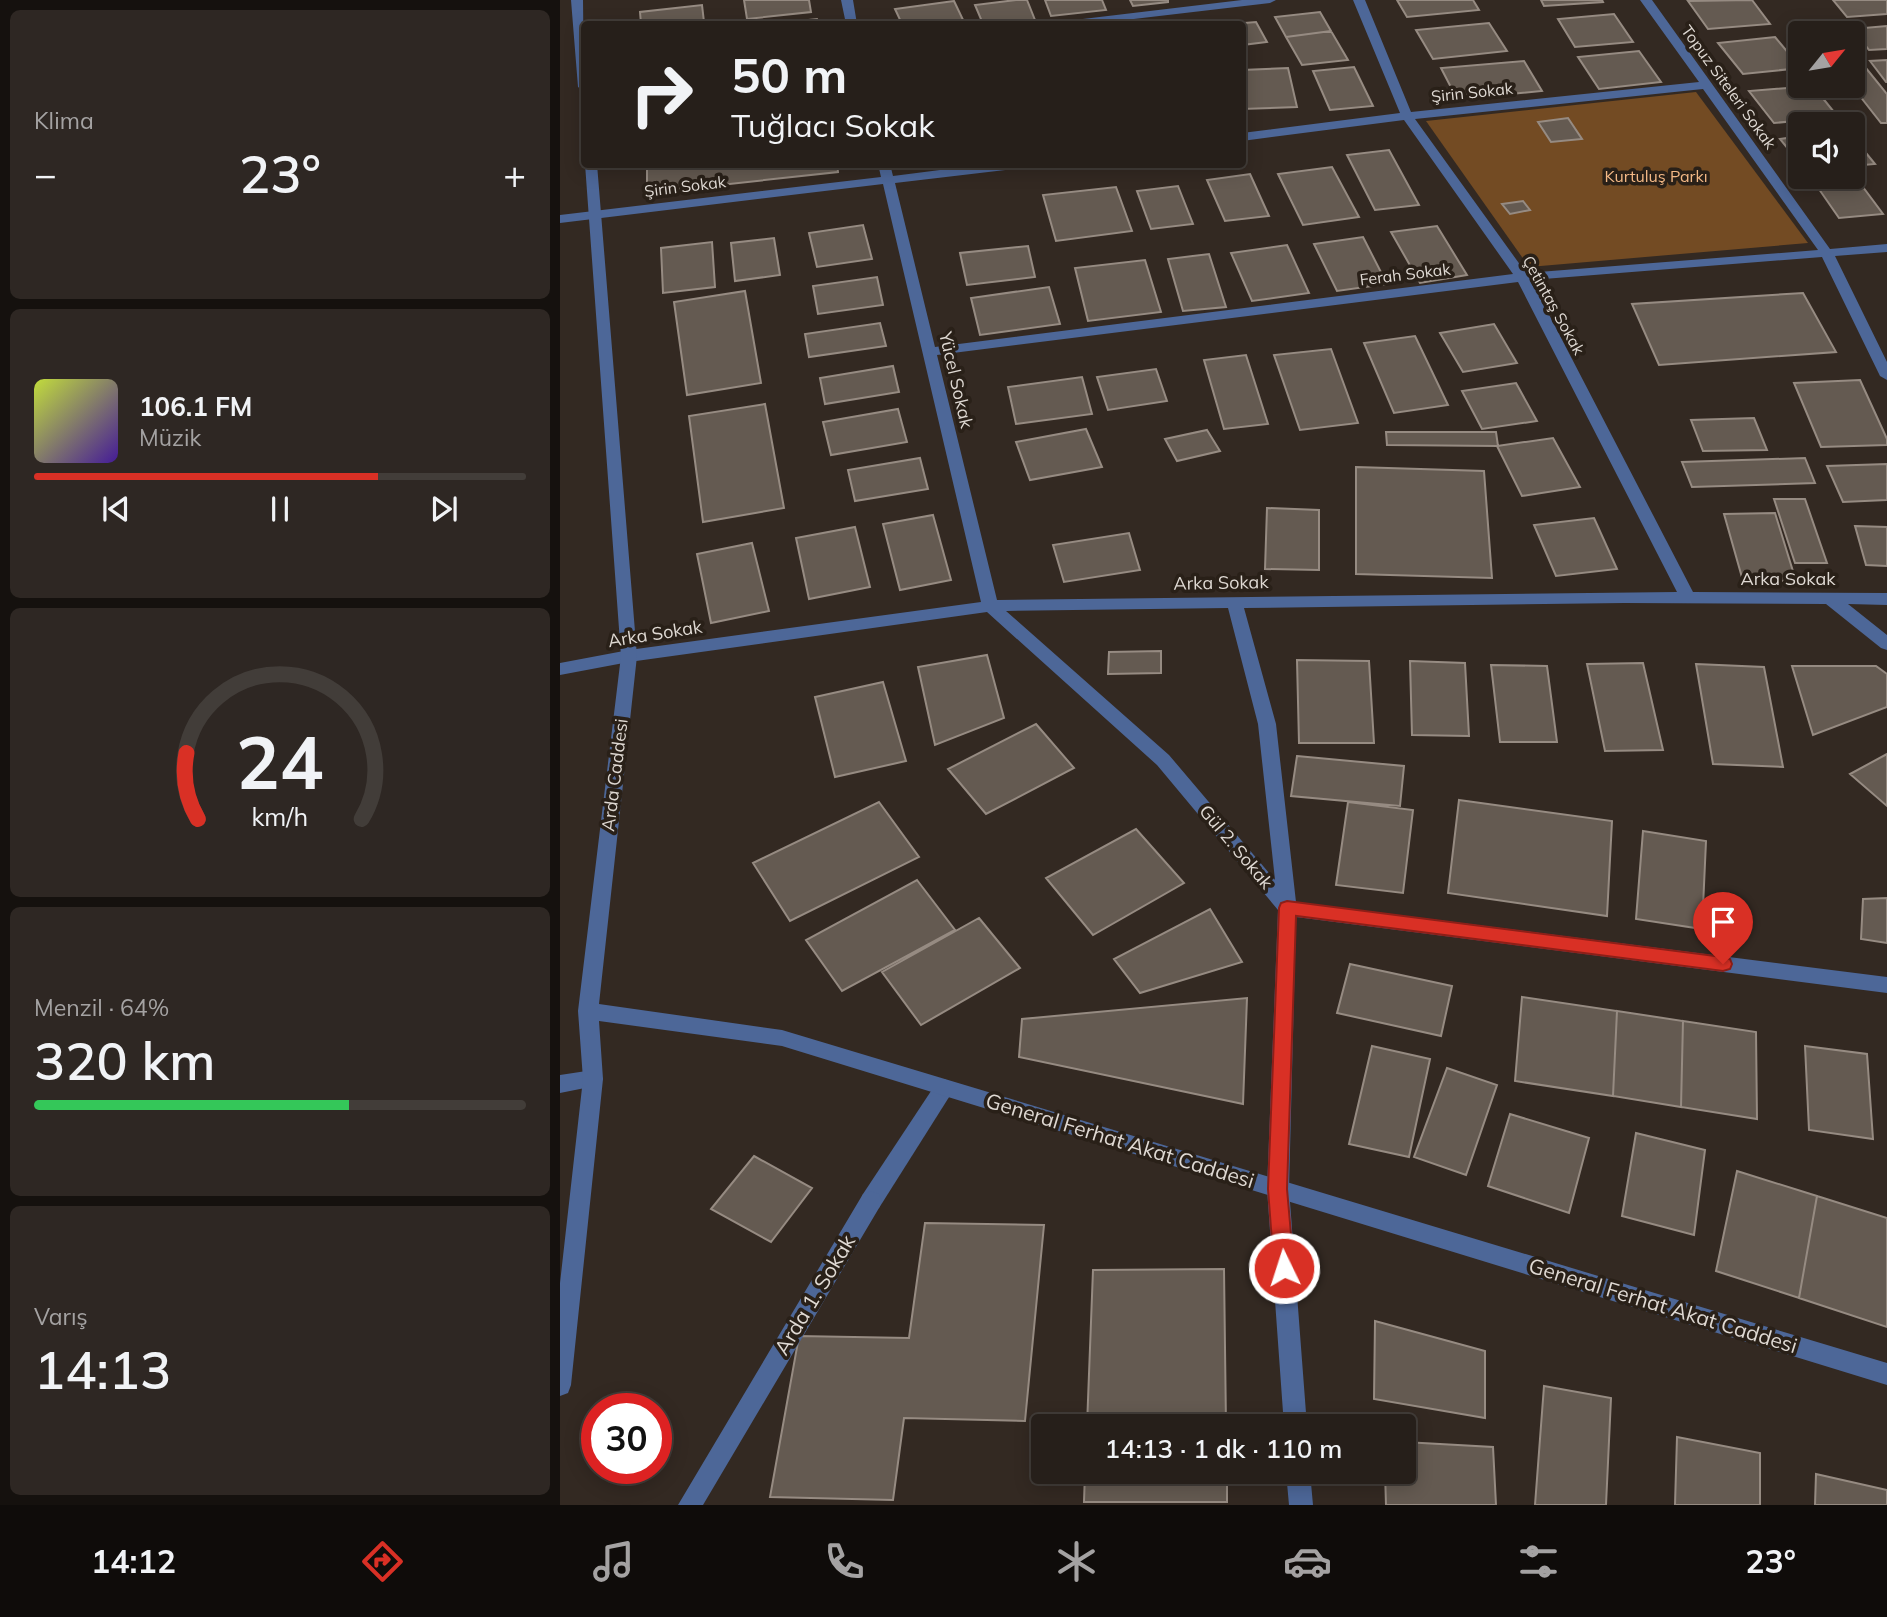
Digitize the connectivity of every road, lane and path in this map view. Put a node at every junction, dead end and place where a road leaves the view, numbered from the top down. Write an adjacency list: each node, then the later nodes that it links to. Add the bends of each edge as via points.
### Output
1 (577, 0): 8 (street)
2 (846, 0): 6 (street)
3 (1270, 0): 7 (street)
4 (1359, 0): 10 (street, Çetintaş Sokak)
5 (1646, 0): 9 (street, Topuz Siteleri Sokak)
6 (851, 21)
7 (1092, 21)
8 (581, 50)
9 (1705, 85): 10 (street, Şirin Sokak); 19 (street, Topuz Siteleri Sokak)
10 (1407, 116): 11 (street, Şirin Sokak); 20 (street, Çetintaş Sokak)
11 (1246, 136)
12 (591, 168): 16 (street, Arda Caddesi)
13 (885, 168): 15 (street, Yücel Sokak)
14 (991, 168): 15 (street, Şirin Sokak)
15 (888, 181): 16 (street, Şirin Sokak); 21 (street, Yücel Sokak)
16 (595, 214): 17 (street, Şirin Sokak); 29 (street, Arda Caddesi)
17 (560, 219)
18 (1887, 248): 19 (street, Ferah Sokak)
19 (1826, 252): 20 (street, Ferah Sokak); 22 (street, Topuz Siteleri Sokak)
20 (1522, 277): 21 (street, Ferah Sokak); 23 (street, Çetintaş Sokak)
21 (930, 352): 27 (street, Yücel Sokak)
22 (1887, 376)
23 (1688, 597): 24 (street, Arka Sokak); 26 (street, Arka Sokak)
24 (1829, 598): 25 (street, Arka Sokak); 28 (street)
25 (1887, 599)
26 (1234, 602): 27 (street, Arka Sokak); 31 (street, via 1267,724)
27 (990, 606): 29 (street, Arka Sokak); 31 (street, Gül 2. Sokak, via 1163,760)
28 (1887, 644)
29 (629, 656): 30 (street, Arka Sokak); 33 (street, Arda Caddesi)
30 (560, 669)
31 (1287, 908): 32 (street); 37 (street)
32 (1887, 985)
33 (588, 1010): 34 (street, Arda Caddesi); 36 (street, General Ferhat Akat Caddesi, via 782,1038)
34 (593, 1079): 35 (street); 39 (street, Arda Caddesi)
35 (560, 1083)
36 (944, 1088): 37 (street, General Ferhat Akat Caddesi); 42 (street, Arda 1. Sokak, via 870,1201)
37 (1278, 1189): 38 (street, General Ferhat Akat Caddesi); 40 (street)
38 (1887, 1374)
39 (560, 1385)
40 (1294, 1414)
41 (1299, 1484): 43 (street)
42 (690, 1505)
43 (1301, 1505)

